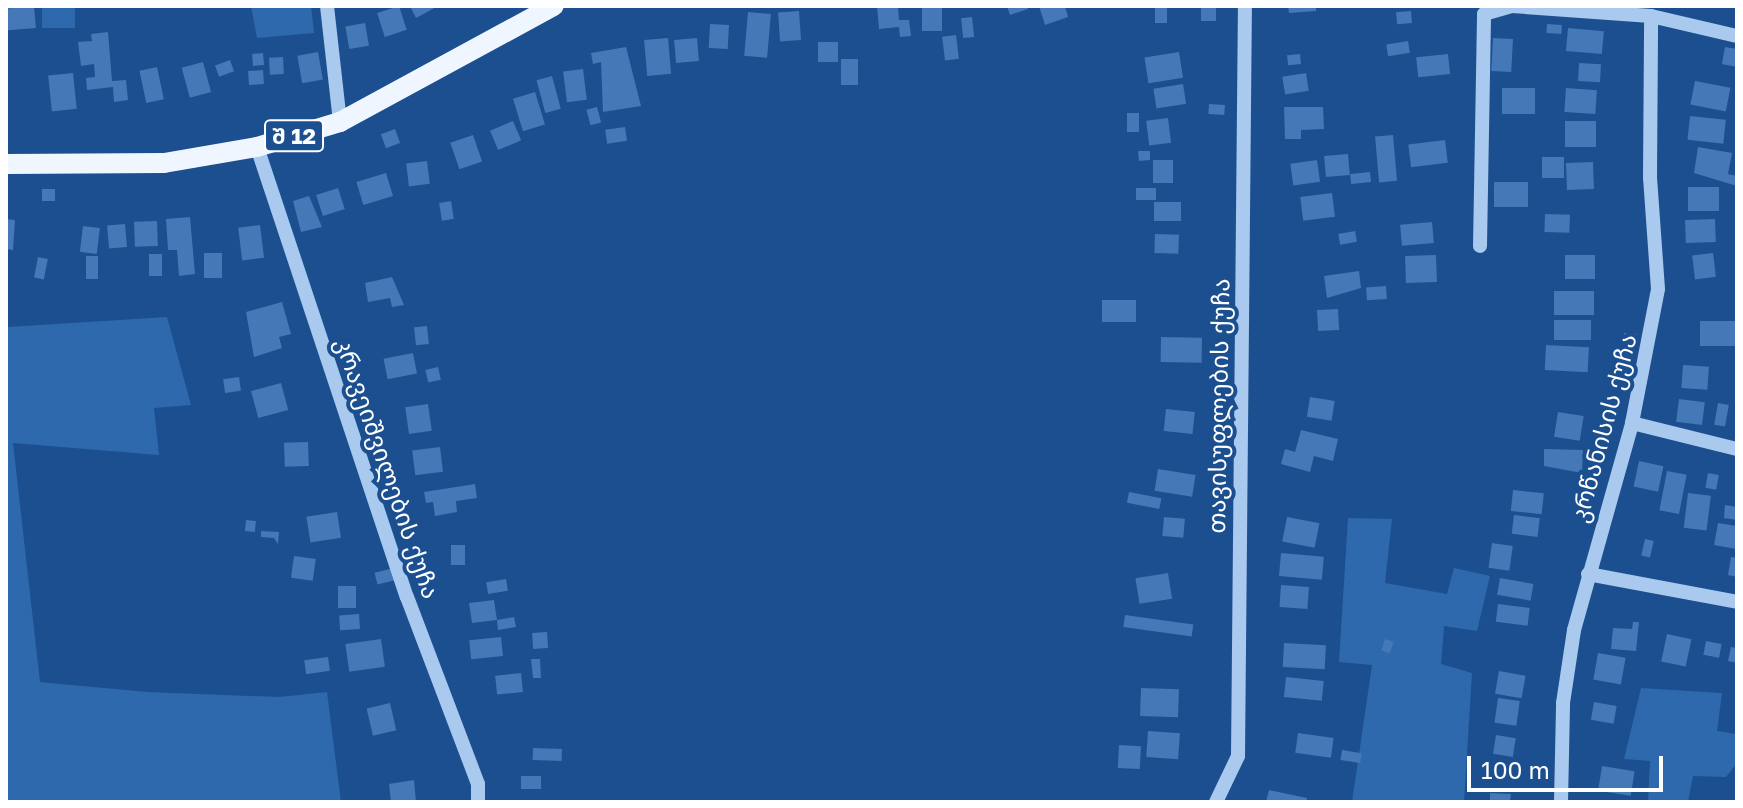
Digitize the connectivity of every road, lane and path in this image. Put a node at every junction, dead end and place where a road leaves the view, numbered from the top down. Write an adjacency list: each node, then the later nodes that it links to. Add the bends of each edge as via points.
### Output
1 (327, 6): 6 (street)
2 (554, 6): 6 (main road, შ 12)
3 (1245, 6): 15 (street, თავისუფლების ქუჩა, via 1238,756)
4 (1651, 16): 5 (street); 9 (street, via 1512,6 1484,14); 10 (street, კრწანისის ქუჩა, via 1650,163 1658,289)
5 (1737, 36)
6 (340, 122): 7 (main road, შ 12)
7 (257, 147): 8 (main road, შ 12, via 164,163); 14 (street, კრავეიშვილების ქუჩა, via 407,597 478,784)
8 (6, 164)
9 (1480, 246)
10 (1632, 423): 11 (street); 12 (street, კრწანისის ქუჩა)
11 (1737, 449)
12 (1588, 574): 13 (street); 16 (street, კრწანისის ქუჩა, via 1563,703)
13 (1737, 602)
14 (478, 802)
15 (1216, 802)
16 (1561, 802)

